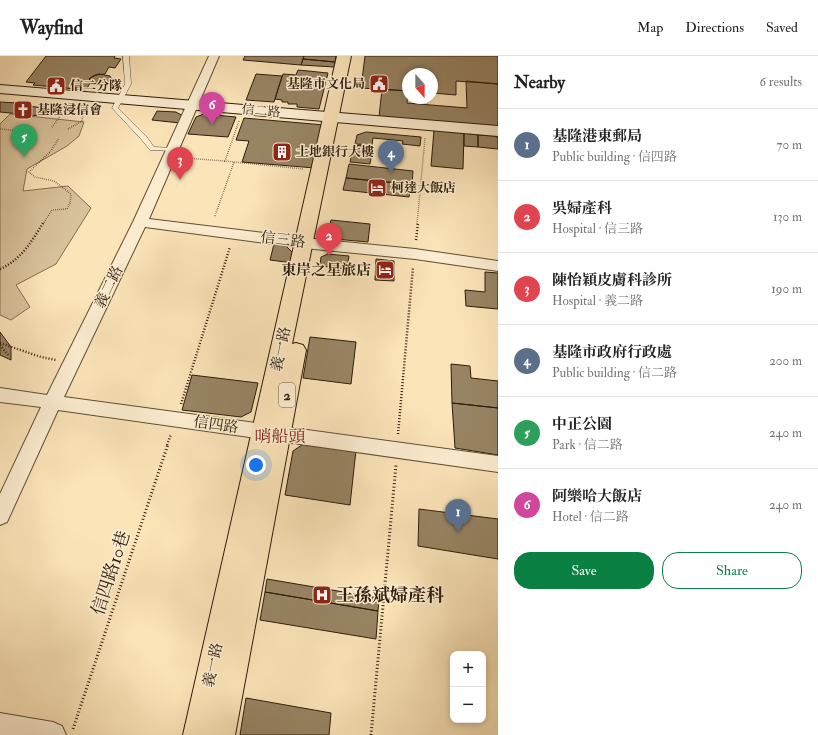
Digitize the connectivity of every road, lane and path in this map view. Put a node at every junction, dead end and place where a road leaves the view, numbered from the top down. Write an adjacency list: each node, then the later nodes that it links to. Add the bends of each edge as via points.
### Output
1 (126, 56): 6 (lane, via 128,84)
2 (214, 56): 8 (street, 義二路)
3 (344, 56): 10 (main road, 義一路 / 2)
4 (354, 56): 10 (main road, 義一路 / 2)
5 (0, 89): 7 (main road, 信二路)
6 (119, 99): 7 (main road, 信二路); 8 (main road, 信二路); 18 (lane, via 115,108 152,149)
7 (79, 100): 12 (path); 14 (path, via 89,109 82,121)
8 (192, 105): 9 (main road, 信二路); 18 (street, 義二路)
9 (243, 110): 10 (main road, 信二路); 19 (path)
10 (337, 118): 11 (main road, 信二路); 21 (main road, 義一路 / 2); 25 (main road, 義一路 / 2)
11 (426, 124): 15 (main road, 信二路); 26 (path)
12 (52, 127)
13 (0, 130): 16 (path)
14 (68, 130)
15 (498, 131)
16 (31, 132)
17 (59, 138): 28 (path, via 56,147 29,172 35,177 54,181 70,194 70,204 67,209 52,210 22,255 8,267)
18 (171, 154): 19 (path); 23 (street, 義二路)
19 (225, 161): 20 (path)
20 (234, 162): 21 (path); 22 (path)
21 (319, 171): 25 (main road, 義一路 / 2)
22 (215, 216)
23 (140, 222): 24 (street, 信三路); 31 (street, 義二路)
24 (234, 234): 25 (street, 信三路); 34 (path, 信四路10巷)
25 (311, 244): 26 (street, 信三路); 35 (main road, 義一路 / 2)
26 (415, 254): 27 (street, 信三路); 36 (path)
27 (498, 266)
28 (0, 269)
29 (0, 345): 30 (path); 31 (path, via 13,346 41,358)
30 (8, 355)
31 (72, 363): 33 (street, 義二路)
32 (0, 395): 33 (street, 信四路)
33 (53, 402): 34 (street, 信四路); 38 (street, 義二路)
34 (176, 419): 35 (street, 信四路); 41 (path, 信四路10巷)
35 (272, 432): 36 (street, 信四路); 42 (main road, 義一路 / 2); 43 (main road, 義一路 / 2)
36 (397, 450): 37 (street, 信四路); 44 (path)
37 (498, 464)
38 (0, 516)
39 (0, 725): 40 (street)
40 (53, 735)
41 (71, 735)
42 (198, 735)
43 (220, 735)
44 (371, 735)

